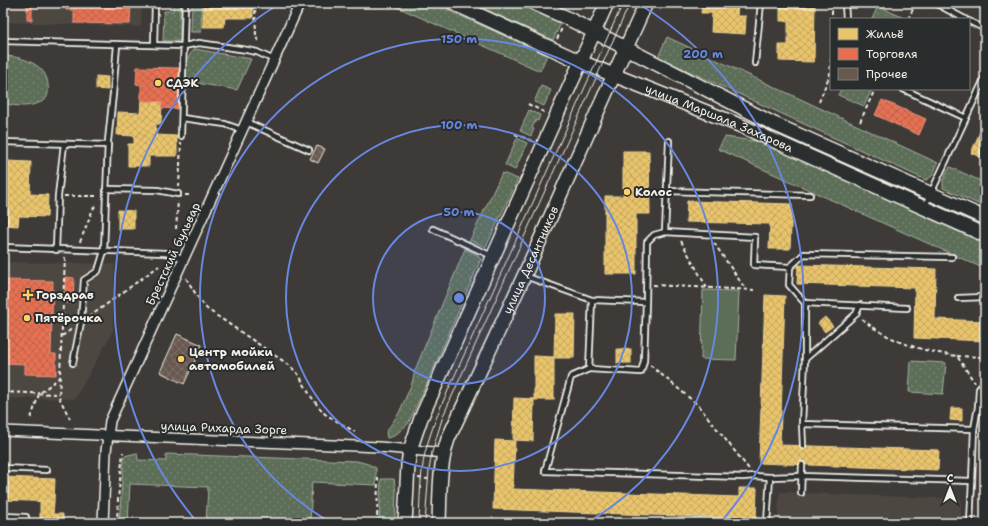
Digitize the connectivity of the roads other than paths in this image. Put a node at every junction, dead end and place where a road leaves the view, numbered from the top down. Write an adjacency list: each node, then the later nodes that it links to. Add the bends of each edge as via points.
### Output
1 (155, 3): 18 (lane)
2 (185, 3): 19 (lane)
3 (300, 3): 21 (street, Брестский бульвар)
4 (453, 3): 22 (street, улица Маршала Захарова)
5 (534, 3): 15 (street, улица Маршала Захарова)
6 (607, 3): 15 (street)
7 (646, 3): 20 (street, улица Десантников)
8 (761, 3): 23 (lane)
9 (845, 3): 11 (lane)
10 (935, 3): 12 (lane)
11 (846, 18)
12 (963, 18)
13 (970, 22): 14 (lane)
14 (985, 30)
15 (594, 32): 20 (street, улица Маршала Захарова); 22 (street)
16 (3, 41): 17 (lane)
17 (117, 45): 18 (lane); 34 (lane)
18 (154, 45): 19 (lane)
19 (184, 46): 21 (lane, via 199,43 233,48 257,52); 27 (lane)
20 (626, 49): 24 (street, улица Десантников); 39 (street, улица Маршала Захарова, via 774,124)
21 (274, 60): 29 (street, Брестский бульвар)
22 (581, 62): 24 (street, улица Маршала Захарова); 49 (street)
23 (755, 63)
24 (614, 75): 41 (street, улица Маршала Захарова, via 739,125); 53 (street, улица Десантников)
25 (985, 77): 28 (lane)
26 (905, 90): 28 (lane)
27 (182, 118): 29 (lane); 30 (lane)
28 (966, 118): 39 (lane)
29 (244, 126): 35 (lane); 51 (street, Брестский бульвар)
30 (181, 136)
31 (670, 141): 37 (lane)
32 (3, 142): 33 (lane)
33 (64, 144): 34 (lane); 47 (lane, via 58,196)
34 (108, 145): 36 (lane)
35 (309, 150)
36 (106, 189): 38 (lane, via 157,190); 48 (lane)
37 (667, 191): 40 (lane); 44 (lane)
38 (178, 194)
39 (931, 194): 41 (lane); 42 (street, улица Маршала Захарова)
40 (810, 195)
41 (925, 208): 45 (street, улица Маршала Захарова)
42 (985, 218)
43 (432, 229): 49 (lane)
44 (665, 232): 52 (lane, via 755,236 754,265); 57 (lane, via 654,235 647,242)
45 (985, 234)
46 (3, 248): 47 (lane)
47 (56, 250): 48 (lane)
48 (104, 251): 51 (lane, via 175,255); 62 (lane, via 98,271 84,280 81,322)
49 (494, 257): 72 (street, via 435,385)
50 (952, 258): 52 (lane, via 804,254)
51 (184, 259): 70 (street, Брестский бульвар, via 110,421)
52 (790, 266): 58 (lane, via 789,285)
53 (524, 276): 56 (lane); 73 (street, улица Десантников, via 448,438)
54 (985, 297): 55 (lane)
55 (958, 298)
56 (592, 300): 57 (lane); 63 (lane)
57 (646, 302): 63 (lane, via 644,361 641,372)
58 (805, 303): 59 (lane); 61 (lane)
59 (860, 305): 60 (lane); 61 (lane, via 856,314)
60 (907, 308)
61 (805, 359): 67 (lane)
62 (73, 363)
63 (589, 369): 78 (lane, via 571,377 545,471)
64 (985, 381): 65 (lane, via 979,389)
65 (978, 407): 66 (lane); 68 (lane)
66 (985, 407)
67 (802, 424): 68 (lane); 71 (lane)
68 (974, 429): 79 (lane)
69 (3, 431): 70 (street, улица Рихарда Зорге)
70 (108, 435): 72 (street, улица Рихарда Зорге); 83 (street, Брестский бульвар)
71 (803, 446)
72 (410, 450): 73 (street, улица Рихарда Зорге); 84 (street, via 406,478)
73 (444, 453): 85 (street, улица Десантников)
74 (802, 465): 77 (lane)
75 (3, 468): 76 (lane)
76 (47, 470)
77 (801, 476): 78 (lane); 79 (lane); 80 (lane)
78 (770, 477): 86 (lane)
79 (972, 481): 87 (lane)
80 (801, 493)
81 (3, 516): 82 (lane, via 26,517)
82 (25, 523)
83 (103, 523)
84 (405, 523)
85 (439, 523)
86 (768, 523)
87 (970, 523)

